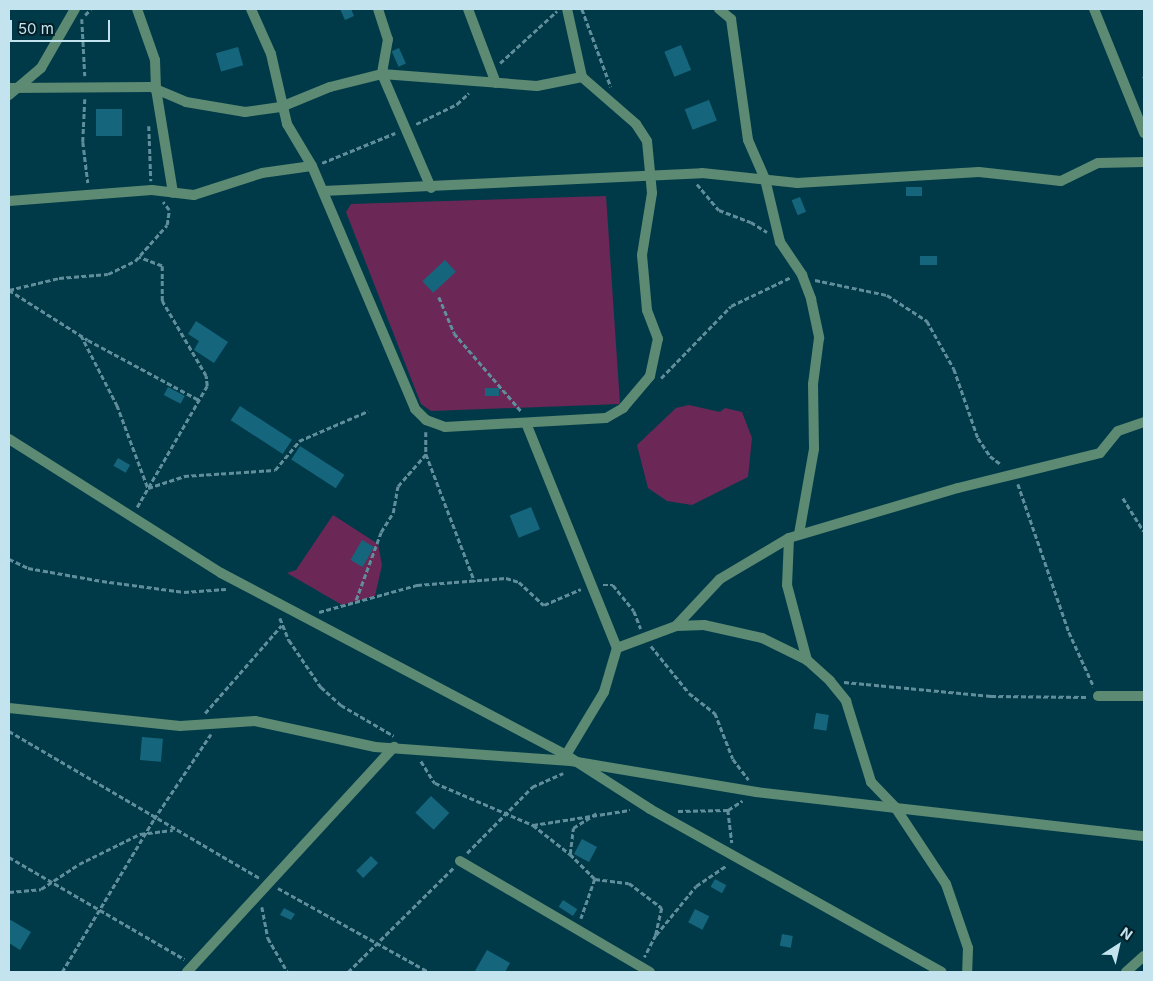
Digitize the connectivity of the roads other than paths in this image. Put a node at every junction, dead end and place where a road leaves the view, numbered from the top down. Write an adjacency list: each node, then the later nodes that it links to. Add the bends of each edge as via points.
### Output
1 (75, 9): 13 (street, via 40,68)
2 (137, 9): 12 (street, via 155,60)
3 (251, 9): 14 (street, via 271,54)
4 (378, 9): 9 (street, via 388,39)
5 (468, 9): 11 (street)
6 (567, 9): 10 (street)
7 (719, 9): 19 (street, via 731,19 748,140)
8 (1094, 9): 15 (street)
9 (382, 74): 11 (street); 14 (street, via 330,87); 20 (street)
10 (582, 77): 11 (street, via 553,85); 18 (street, via 636,124 647,141)
11 (496, 83)
12 (156, 89): 13 (street, via 86,86); 14 (street, via 212,108 245,112); 22 (street)
13 (11, 90)
14 (281, 107): 17 (street)
15 (1144, 133)
16 (1144, 162): 19 (street, via 1098,163 1061,181 979,172 796,183)
17 (312, 166): 21 (street); 22 (street, via 262,174 194,195)
18 (652, 175): 19 (street, via 688,174); 20 (street); 25 (street, via 642,255 647,310 658,339 650,376 623,408 606,418)
19 (765, 180): 27 (street, via 780,242 801,274 819,338 813,384 814,449)
20 (431, 188): 21 (street)
21 (323, 191): 25 (street, via 414,409 426,420 444,427)
22 (173, 193): 23 (street, via 152,190)
23 (9, 201)
24 (1144, 422): 27 (street, via 1118,430 1100,453)
25 (526, 423): 29 (street)
26 (9, 438): 35 (street, via 249,588)
27 (794, 536): 28 (street, via 720,579 701,595); 30 (street, via 788,585)
28 (676, 626): 29 (street); 30 (street, via 704,625 762,638)
29 (617, 648): 35 (street, via 604,692)
30 (807, 660): 36 (street, via 846,701 871,782)
31 (1098, 696): 32 (street)
32 (1144, 696)
33 (9, 708): 34 (street, via 180,726 255,721 356,743)
34 (395, 743): 35 (street, via 413,749); 40 (street)
35 (569, 758): 36 (street, via 756,792); 42 (street)
36 (895, 807): 37 (street, via 946,816); 43 (street, via 946,884 968,948)
37 (1144, 836)
38 (460, 861): 41 (street, via 576,932)
39 (1144, 956): 44 (street)
40 (191, 969)
41 (650, 972)
42 (942, 972)
43 (967, 972)
44 (1126, 972)

